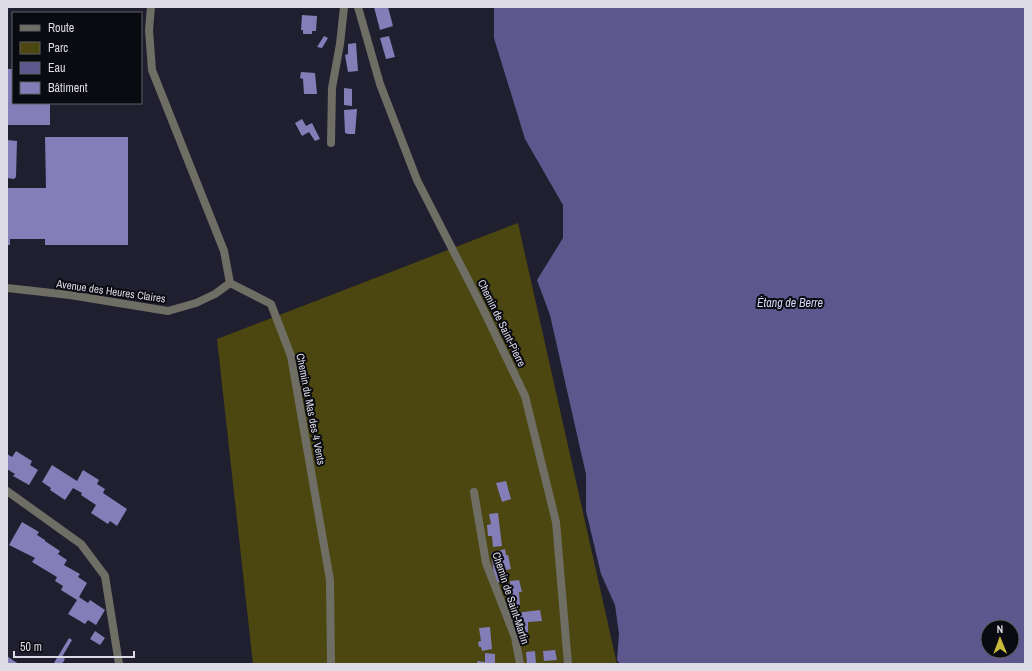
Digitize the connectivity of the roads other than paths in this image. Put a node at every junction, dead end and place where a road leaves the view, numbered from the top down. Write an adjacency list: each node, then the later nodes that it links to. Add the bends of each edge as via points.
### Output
1 (151, 7): 5 (street, via 149,30 152,70 224,251)
2 (344, 7): 4 (street, via 332,88)
3 (358, 7): 12 (street, Chemin de Saint-Pierre, via 380,84 417,180 525,396 556,522)
4 (331, 143)
5 (230, 283): 6 (street, Avenue des Heures Claires, via 196,303 168,311); 10 (street, Chemin du Mas des 4 Vents, via 271,304 291,356 330,580)
6 (7, 288)
7 (7, 491): 9 (street, via 81,544 104,576)
8 (474, 492): 11 (street, Chemin de Saint-Martin, via 486,563 515,637)
9 (119, 664)
10 (331, 664)
11 (520, 664)
12 (568, 664)

